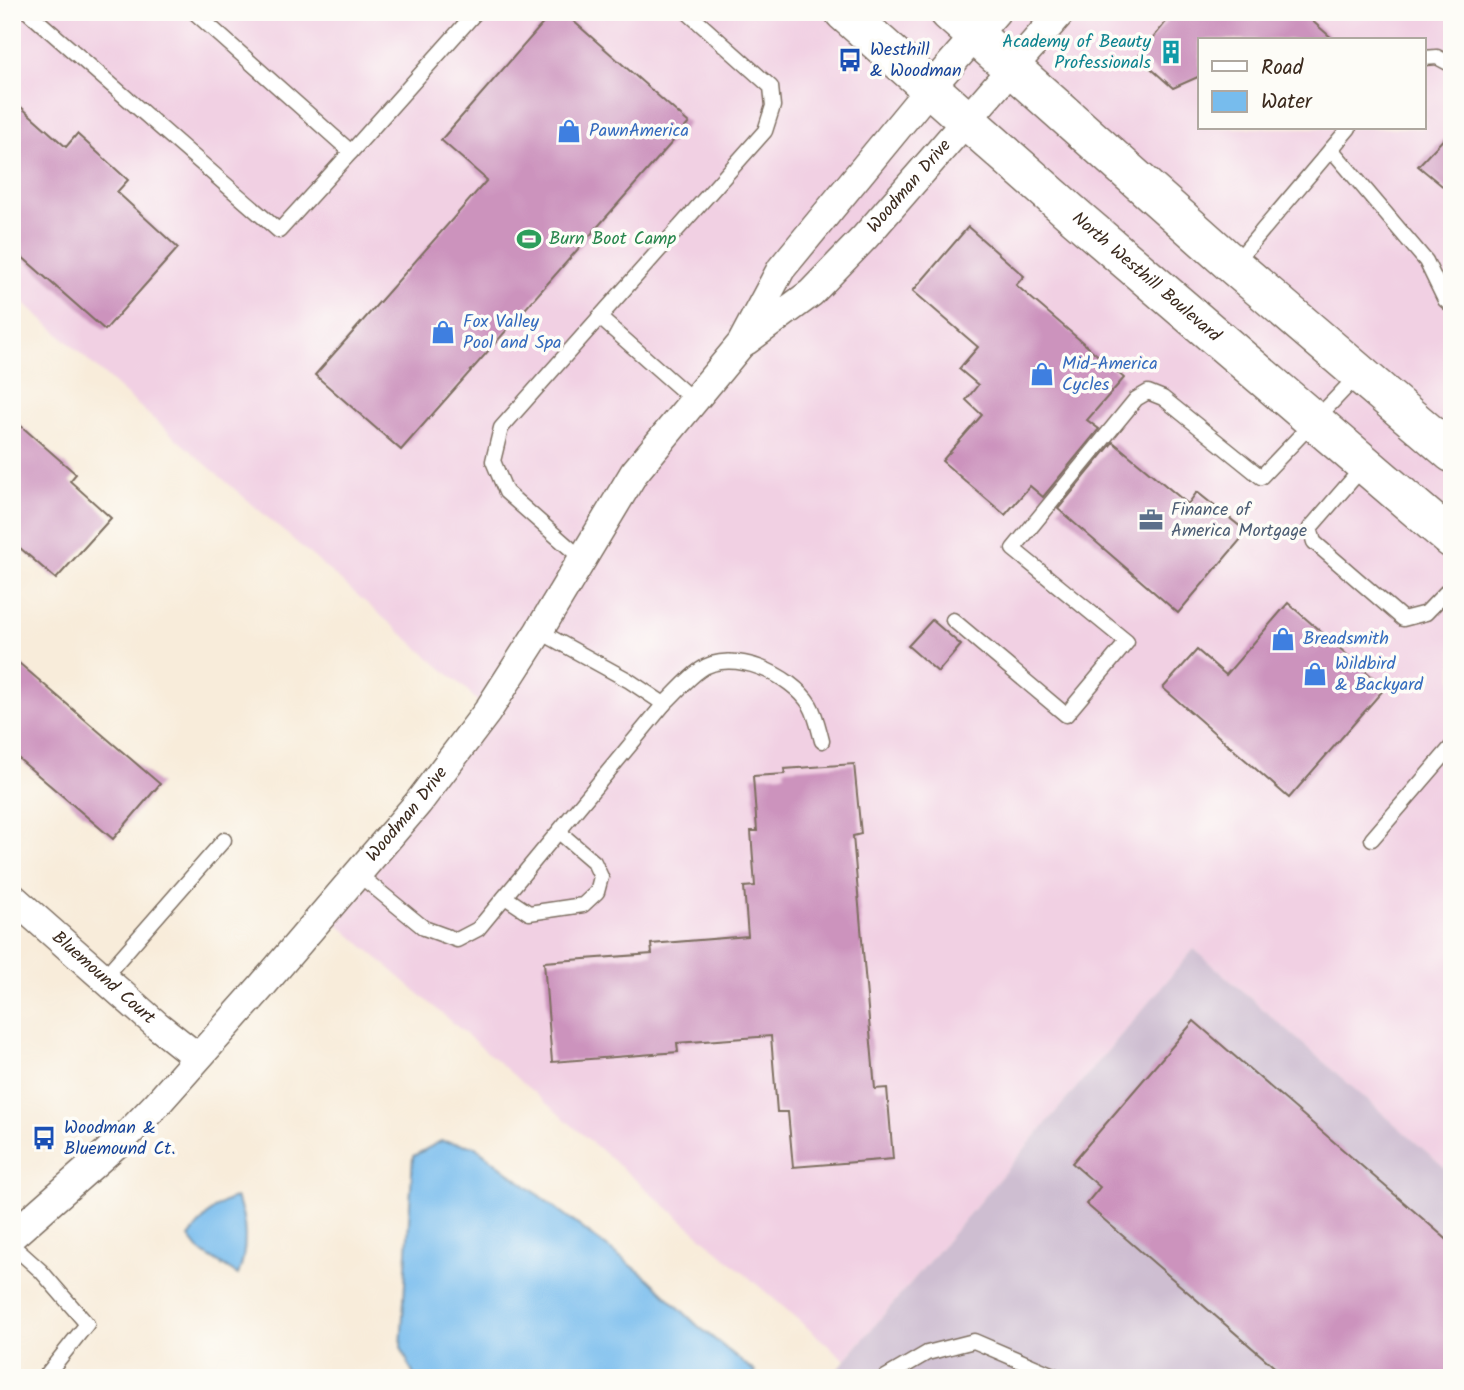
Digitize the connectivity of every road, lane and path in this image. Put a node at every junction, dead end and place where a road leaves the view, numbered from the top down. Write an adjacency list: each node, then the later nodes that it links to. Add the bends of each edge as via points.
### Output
1 (28, 12): 15 (lane, via 279,231)
2 (194, 12): 15 (lane)
3 (476, 12): 15 (lane)
4 (687, 12): 18 (lane, via 771,87 773,106 765,131)
5 (844, 12): 11 (street, North Westhill Boulevard)
6 (1061, 12): 10 (street, Woodman Drive)
7 (974, 20): 10 (street); 11 (street, Woodman Drive)
8 (1426, 58): 9 (lane, via 1437,57)
9 (1452, 65)
10 (1013, 69): 12 (street, Woodman Drive); 16 (street)
11 (930, 88): 12 (street, North Westhill Boulevard); 19 (street, Woodman Drive, via 780,269)
12 (967, 121): 19 (street, Woodman Drive, via 811,293); 22 (street, North Westhill Boulevard)
13 (1347, 130): 14 (lane)
14 (1331, 149): 16 (lane); 17 (lane, via 1426,261)
15 (351, 152)
16 (1233, 265): 20 (street)
17 (1452, 306)
18 (599, 317): 21 (lane); 26 (lane, via 501,428 493,461 506,492)
19 (741, 344): 21 (street, Woodman Drive)
20 (1360, 373): 22 (lane); 23 (street)
21 (693, 400): 26 (street, Woodman Drive, via 634,473)
22 (1316, 422): 24 (street, North Westhill Boulevard); 28 (lane, via 1261,477 1163,398 1148,392 1136,400 1013,549 1127,642 1066,715)
23 (1452, 453)
24 (1365, 464): 25 (street, North Westhill Boulevard); 27 (lane, via 1310,528 1314,542 1403,619 1426,613)
25 (1452, 539)
26 (581, 558): 29 (street, Woodman Drive)
27 (1452, 586)
28 (953, 620)
29 (539, 631): 30 (lane); 36 (street, Woodman Drive, via 487,712)
30 (664, 704): 31 (lane, via 701,668 727,661 758,666 789,682 811,706); 33 (lane)
31 (822, 741)
32 (1452, 746): 34 (lane)
33 (559, 832): 38 (lane); 38 (lane, via 594,862 601,877 597,892 583,905 529,913)
34 (1372, 839)
35 (224, 840): 39 (lane)
36 (358, 874): 38 (lane, via 424,928 457,940 478,929); 40 (street, Woodman Drive)
37 (12, 897): 39 (street, Bluemound Court)
38 (505, 897)
39 (104, 977): 40 (street, Bluemound Court)
40 (197, 1057): 41 (street, Woodman Drive, via 129,1133)
41 (12, 1236)
42 (12, 1245): 43 (lane, via 87,1324)
43 (44, 1378)
44 (884, 1378): 45 (lane, via 927,1353 974,1341)
45 (1060, 1378)

